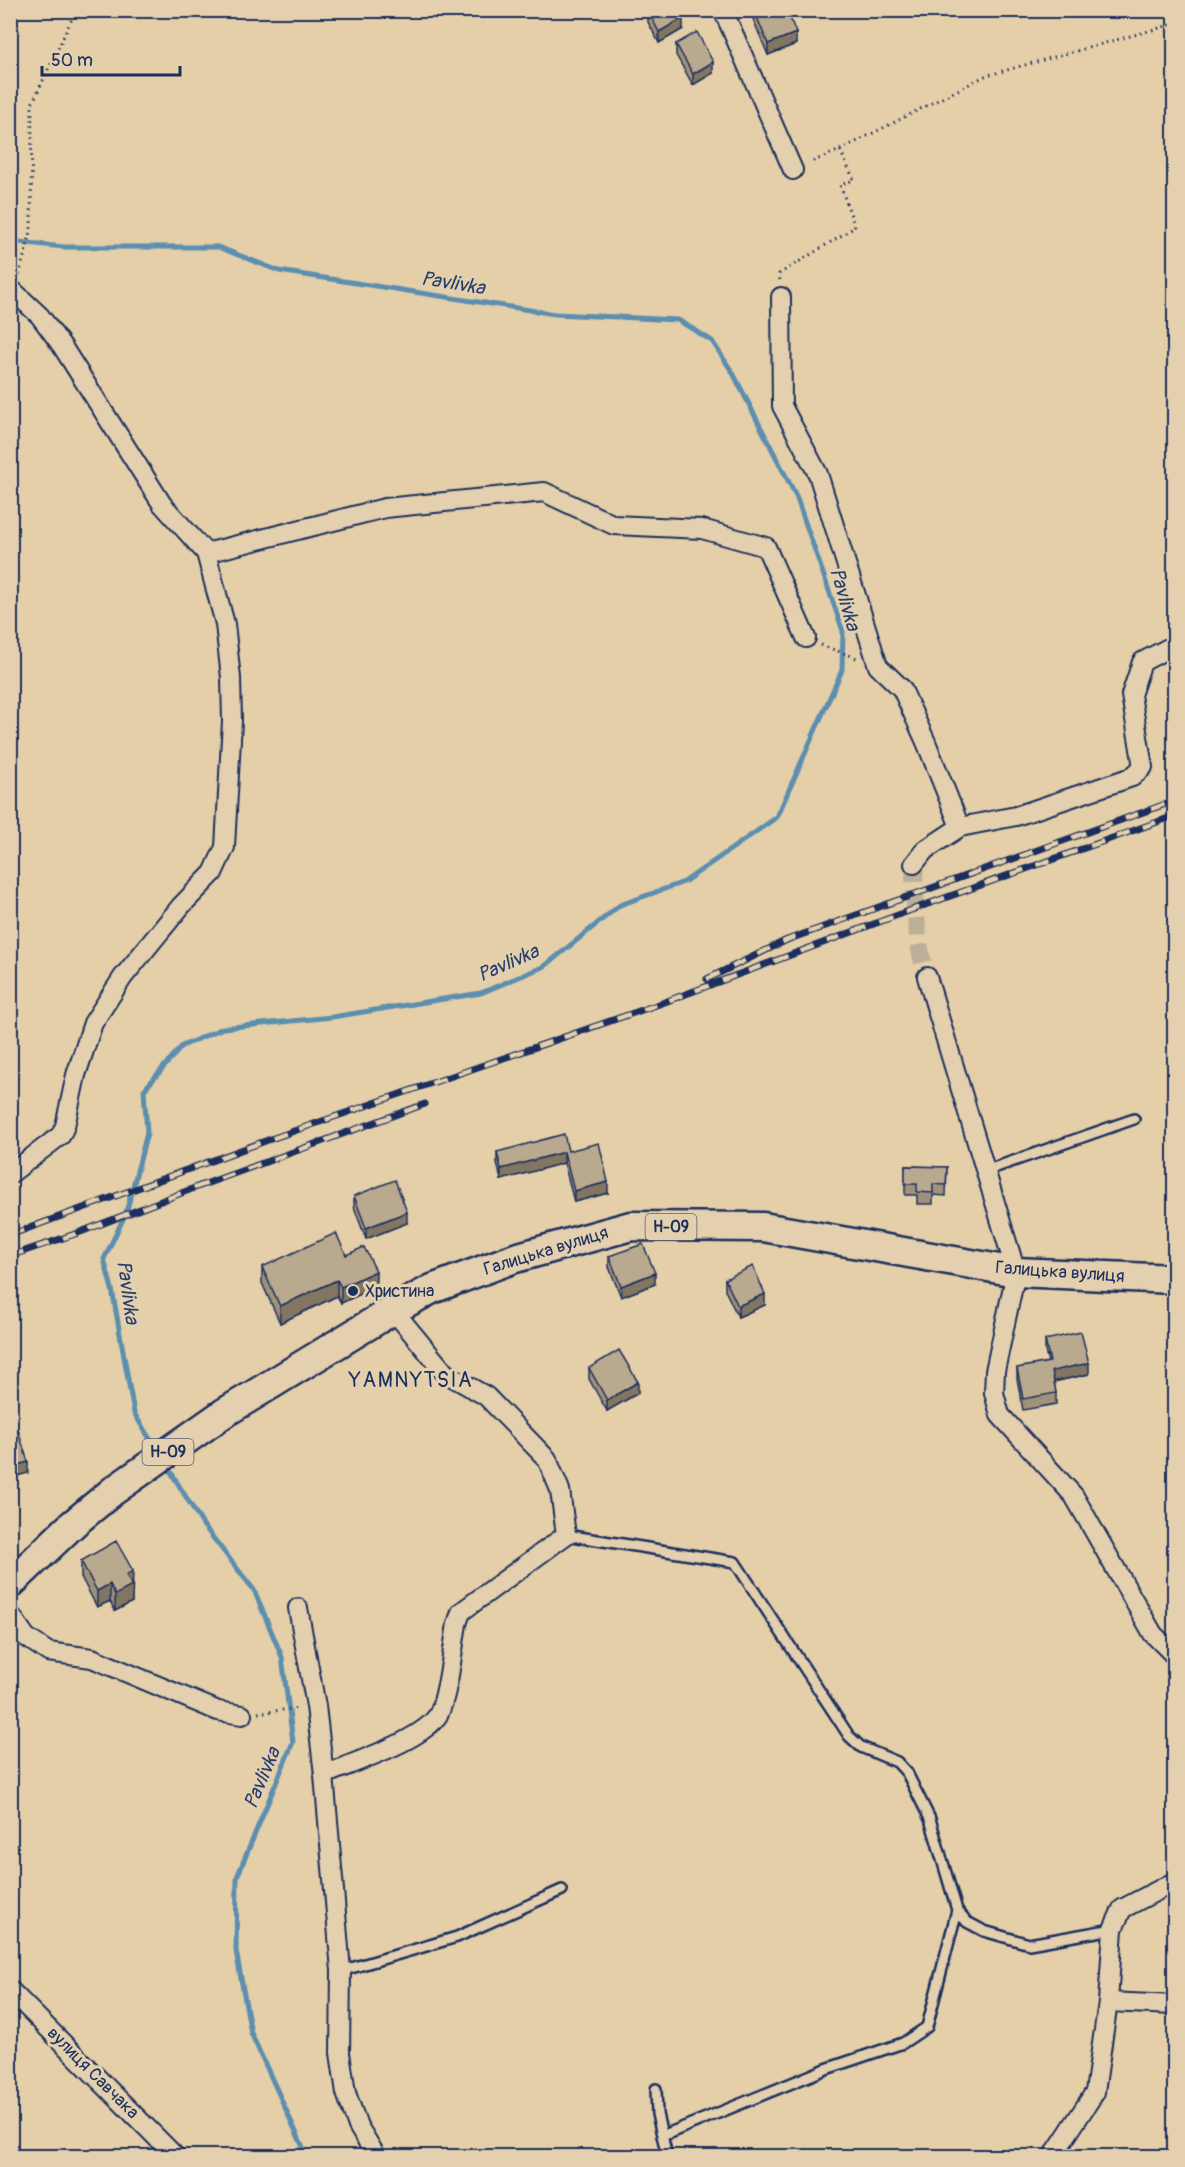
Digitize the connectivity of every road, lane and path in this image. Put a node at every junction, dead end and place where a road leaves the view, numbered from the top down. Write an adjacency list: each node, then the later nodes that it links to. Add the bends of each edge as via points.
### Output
1 (76, 10): 6 (path, via 32,104 31,232)
2 (723, 10): 5 (street)
3 (1174, 24): 4 (path, via 985,76)
4 (840, 150): 5 (path); 7 (path, via 854,180 840,185 855,227 779,274)
5 (793, 170)
6 (13, 290): 8 (street, via 40,316 62,346 162,504)
7 (782, 297): 12 (street, via 782,406 818,474 878,666 902,689)
8 (206, 552): 9 (street, via 385,508 544,492 614,525 702,529 766,547); 17 (street, via 225,624 231,678 225,847 213,873 123,977 93,1023 61,1135)
9 (812, 641): 11 (path)
10 (1174, 645): 12 (street, via 1142,662 1131,695 1143,767 1132,777 1016,816)
11 (858, 659)
12 (960, 827): 13 (street, via 925,850)
13 (914, 864)
14 (927, 977): 16 (street)
15 (1134, 1119): 16 (lane)
16 (985, 1171): 18 (street)
17 (10, 1174)
18 (1016, 1272): 19 (main road, Галицька вулиця / Н-09); 20 (main road, Галицька вулиця / Н-09, via 763,1227 631,1226 515,1258 432,1289); 25 (street, via 995,1371 994,1393 1000,1416 1074,1496 1153,1634)
19 (1174, 1279)
20 (393, 1310): 21 (street, via 445,1373 486,1396 547,1459 560,1490); 22 (main road, Галицька вулиця / Н-09, via 224,1413 113,1491)
21 (566, 1534): 28 (street, via 461,1612 443,1700 429,1726 412,1738); 31 (lane, via 735,1562 849,1736 861,1747 897,1762 907,1773 930,1819)
22 (10, 1584)
23 (298, 1608): 26 (street)
24 (10, 1614): 27 (street, via 26,1637 48,1652 92,1658 218,1711)
25 (1174, 1655)
26 (316, 1706): 27 (path); 28 (street)
27 (242, 1715)
28 (324, 1775): 33 (street)
29 (1174, 1882): 32 (street, via 1122,1909)
30 (562, 1890): 33 (lane, via 457,1937)
31 (957, 1910): 32 (lane, via 968,1922 984,1930 1029,1944); 38 (lane, via 927,2027 903,2043 826,2069)
32 (1113, 1929): 35 (street)
33 (341, 1971): 40 (street, via 340,2053 346,2093 358,2126)
34 (10, 1990): 39 (street, вулиця Савчака)
35 (1108, 2002): 36 (street); 42 (street, via 1095,2092)
36 (1174, 2005)
37 (656, 2089): 38 (lane)
38 (662, 2136): 41 (lane)
39 (175, 2157)
40 (376, 2157)
41 (667, 2157)
42 (1053, 2157)

